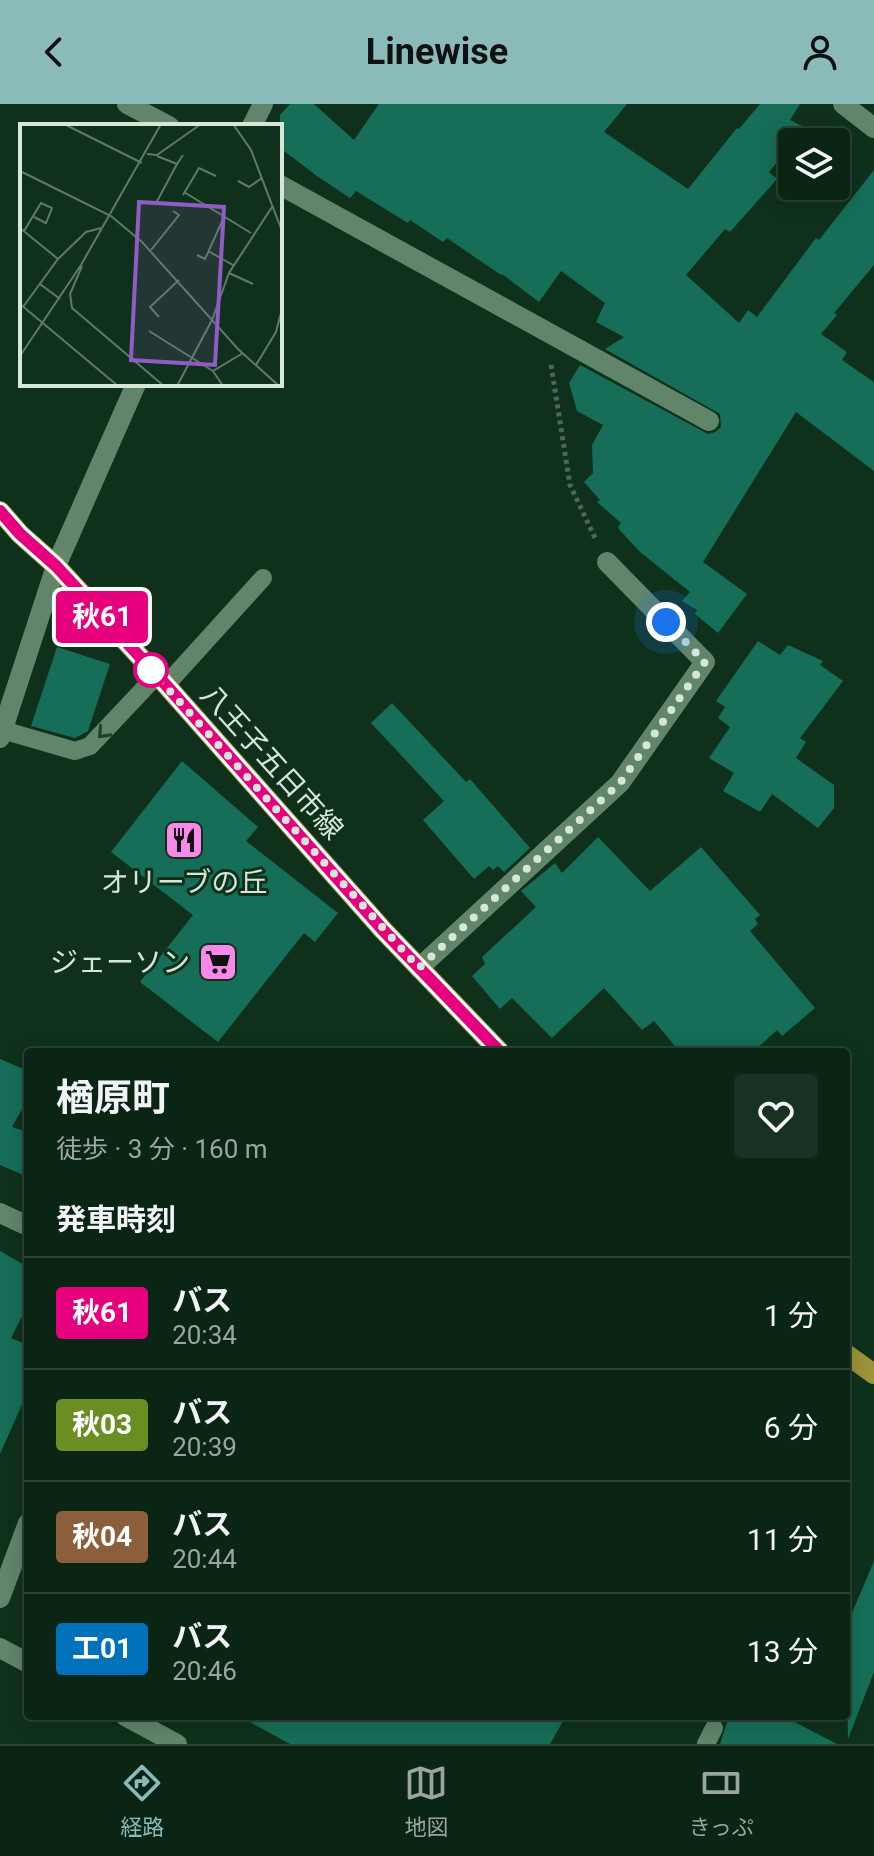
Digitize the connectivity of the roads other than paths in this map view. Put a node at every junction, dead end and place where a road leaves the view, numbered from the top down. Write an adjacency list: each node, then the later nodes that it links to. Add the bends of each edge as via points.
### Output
1 (127, 104): 4 (street)
2 (263, 104): 5 (street)
3 (843, 104): 6 (street)
4 (165, 124)
5 (253, 124)
6 (874, 128)
7 (282, 186): 9 (street)
8 (135, 386): 12 (street)
9 (709, 421)
10 (0, 511): 12 (main road, 八王子五日市線)
11 (607, 562): 16 (street, via 705,662 620,783)
12 (56, 566): 14 (main road, 八王子五日市線); 15 (street)
13 (263, 578): 14 (lane)
14 (161, 680): 15 (lane, one-way to 15, via 90,746 75,751); 16 (main road, 八王子五日市線)
15 (1, 734)
16 (419, 968): 17 (main road, 八王子五日市線)
17 (496, 1048)
18 (0, 1213): 19 (street)
19 (24, 1224)
20 (850, 1357): 21 (main road)
21 (874, 1374)
22 (24, 1534): 23 (street)
23 (0, 1598)
24 (0, 1648): 25 (street)
25 (24, 1661)
26 (132, 1720): 27 (street)
27 (177, 1744)

